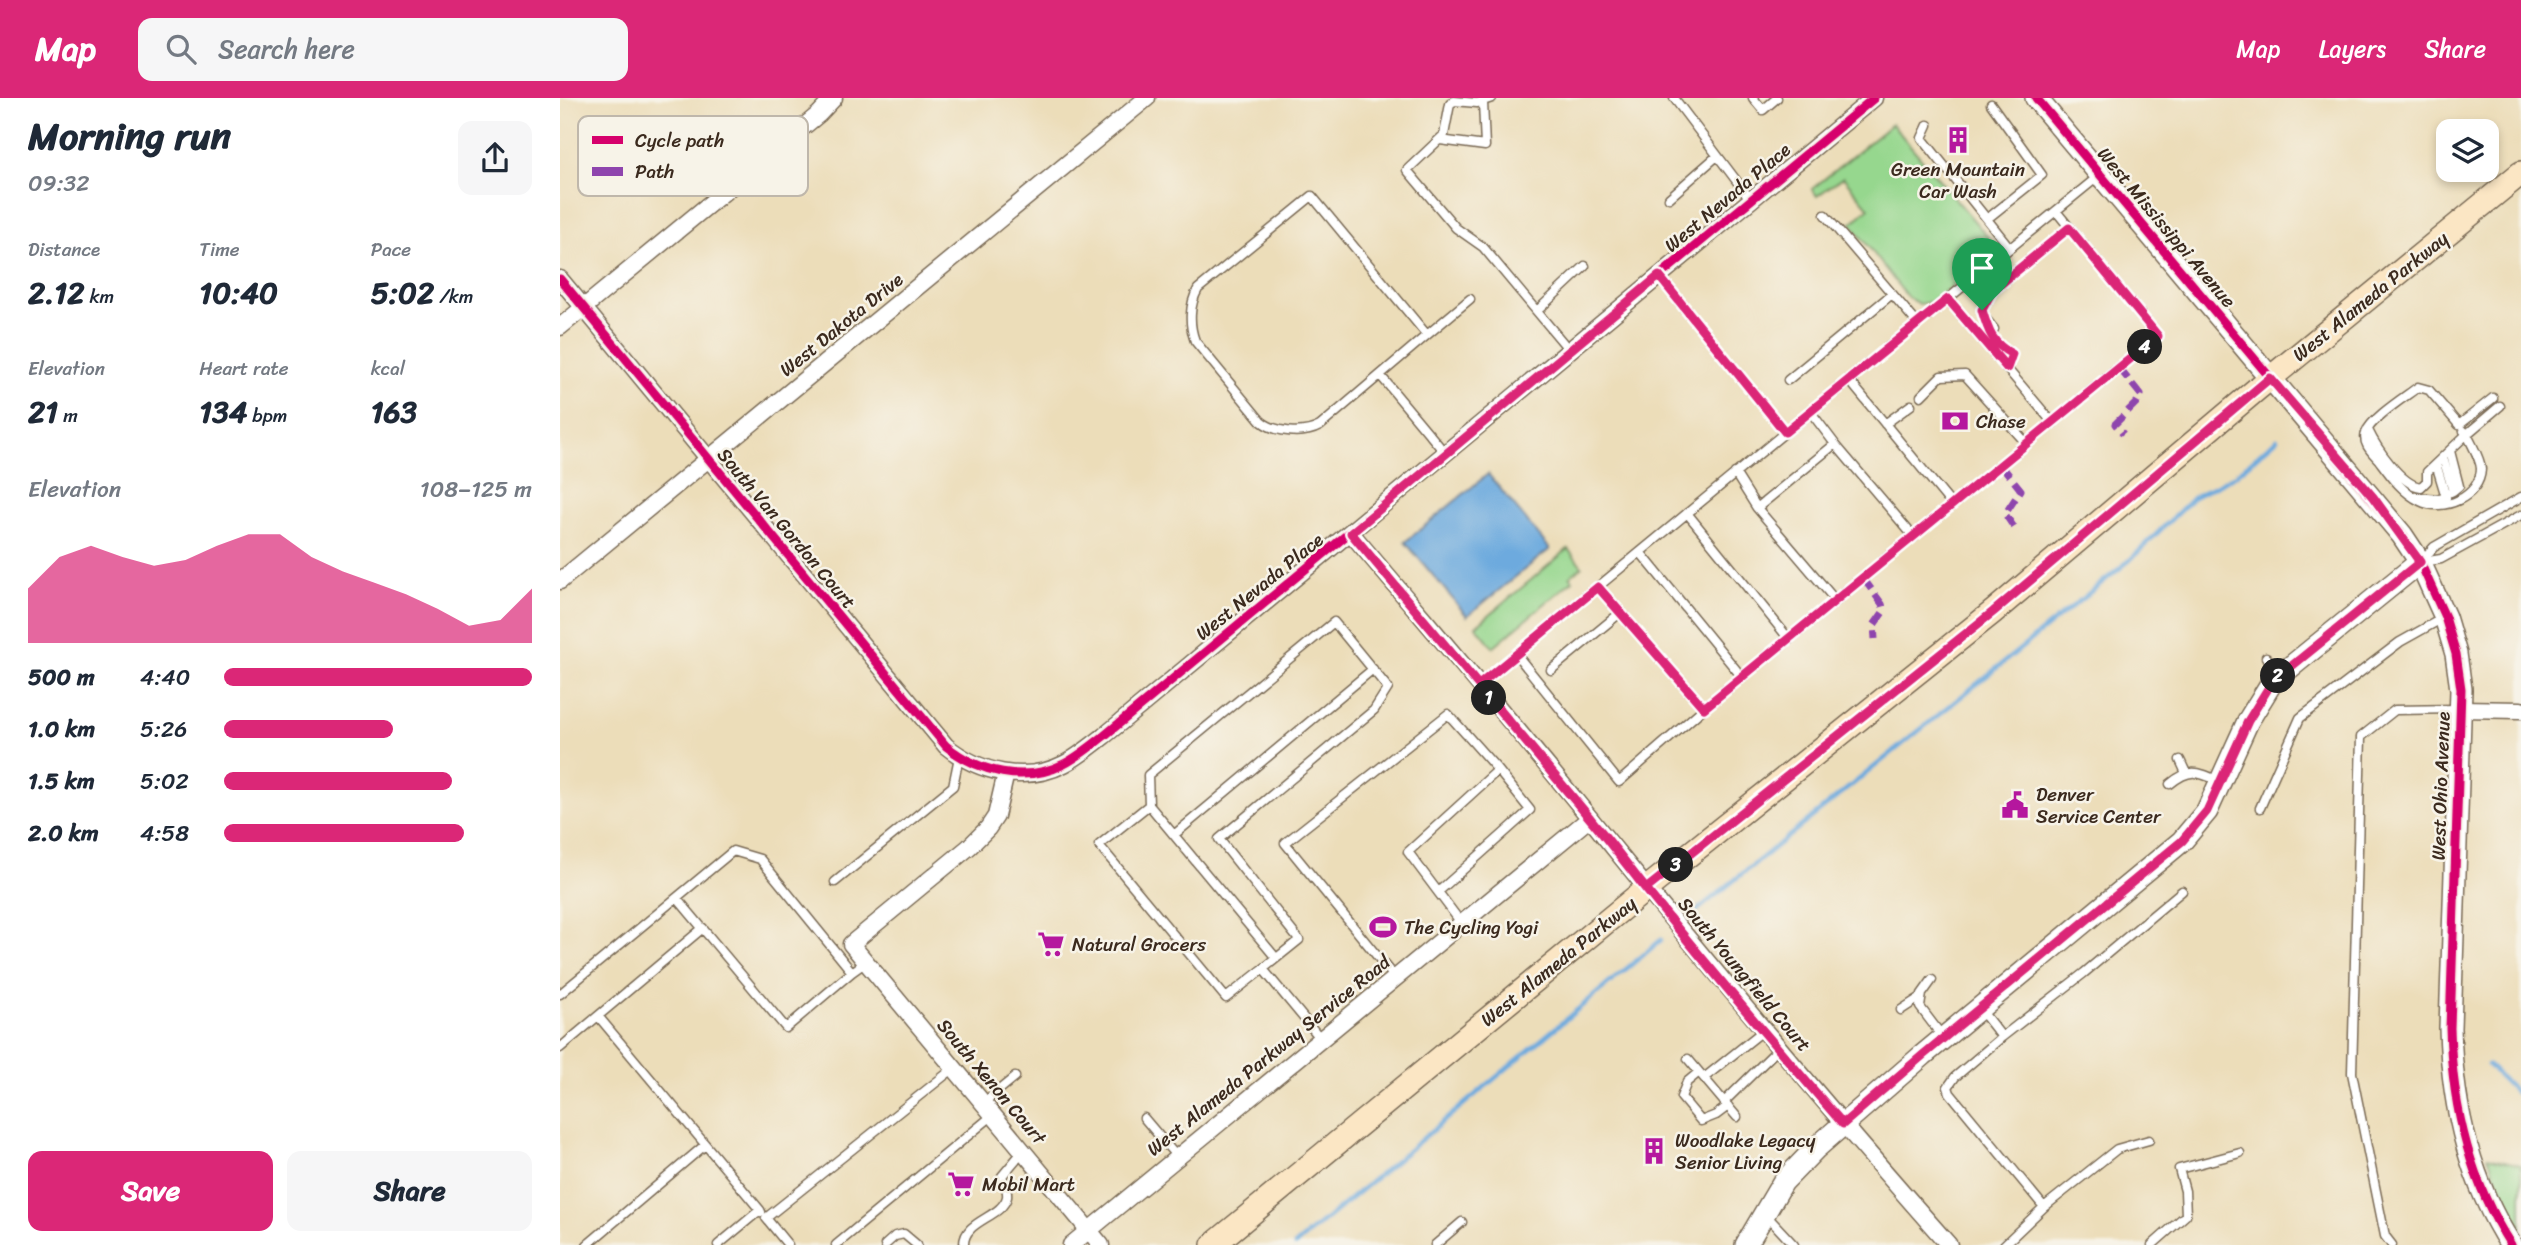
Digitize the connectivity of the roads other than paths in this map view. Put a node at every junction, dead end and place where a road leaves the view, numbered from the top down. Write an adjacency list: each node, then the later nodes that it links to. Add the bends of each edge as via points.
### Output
1 (834, 98): 11 (street)
2 (1147, 98): 59 (street, West Dakota Drive)
3 (1492, 98): 9 (lane)
4 (1674, 98): 14 (lane)
5 (1753, 98): 6 (lane, via 1763,110)
6 (1777, 98)
7 (1874, 98): 19 (street, West Nevada Place)
8 (2036, 98): 16 (street, West Mississippi Avenue)
9 (1483, 102): 13 (lane, via 1450,104); 13 (lane, via 1485,146)
10 (1991, 104): 22 (lane, via 2042,175)
11 (808, 123)
12 (1928, 125): 22 (lane, via 1922,138)
13 (1440, 141): 32 (lane, via 1407,170)
14 (1717, 156): 18 (lane); 19 (lane)
15 (2521, 173): 41 (main road, West Alameda Parkway)
16 (2100, 175): 20 (lane); 41 (street, West Mississippi Avenue)
17 (720, 196): 31 (street)
18 (1669, 198)
19 (1751, 200): 26 (street, West Nevada Place)
20 (2056, 211): 23 (lane); 24 (lane)
21 (1825, 215): 28 (lane)
22 (1987, 219): 24 (lane)
23 (2069, 228): 33 (lane, via 1992,291 1982,310); 49 (lane, via 2158,336)
24 (2010, 248): 30 (lane)
25 (1584, 266): 32 (lane)
26 (1659, 276): 38 (street, West Nevada Place); 53 (lane)
27 (560, 279): 31 (street, South Van Gordon Court)
28 (1892, 294): 34 (lane); 42 (lane)
29 (1470, 299): 37 (lane)
30 (1948, 299): 34 (lane); 39 (lane)
31 (584, 308): 35 (street); 59 (street, South Van Gordon Court)
32 (1537, 311): 38 (lane)
33 (1985, 318): 36 (lane); 39 (lane, via 1989,335 2002,349 2010,350)
34 (1917, 323): 43 (lane)
35 (560, 327)
36 (1994, 329)
37 (1427, 335): 40 (lane); 40 (lane, via 1312,196 1196,292 1190,326 1195,341 1270,427 1315,429)
38 (1570, 351): 58 (street, West Nevada Place)
39 (2007, 368): 49 (lane)
40 (1380, 375): 58 (lane)
41 (2270, 378): 72 (street, West Ohio Avenue, via 2373,497); 101 (main road, West Alameda Parkway, via 1993,612)
42 (1788, 380)
43 (1849, 380): 48 (lane); 50 (lane)
44 (1921, 396): 56 (lane, via 1941,376 1965,375)
45 (2493, 398): 51 (lane)
46 (1910, 405): 50 (lane)
47 (2500, 406): 54 (lane)
48 (1810, 411): 53 (lane); 55 (lane)
49 (2053, 423): 56 (lane)
50 (1885, 424): 65 (lane)
51 (2459, 425): 52 (lane, via 2429,390 2418,387); 54 (lane)
52 (2368, 430): 60 (lane, via 2411,486 2421,487 2427,472); 64 (lane, via 2366,443)
53 (1785, 432): 61 (lane)
54 (2467, 434): 57 (lane); 64 (lane, via 2481,467 2471,491 2452,504 2438,506)
55 (1835, 444): 66 (lane); 70 (lane)
56 (2027, 444): 65 (lane)
57 (2450, 451): 60 (lane); 62 (lane, via 2459,486)
58 (1446, 454): 69 (street, West Nevada Place)
59 (707, 459): 73 (street, West Dakota Drive); 89 (street, South Van Gordon Court, via 929,729)
60 (2439, 461): 62 (lane)
61 (1735, 473): 66 (lane); 67 (lane)
62 (2450, 494): 64 (lane, via 2439,499)
63 (2521, 496): 72 (lane, via 2434,547)
64 (2413, 497)
65 (1952, 505): 70 (lane)
66 (1758, 508): 75 (lane)
67 (1687, 513): 71 (lane); 78 (lane)
68 (2521, 515): 72 (lane, via 2441,559)
69 (1351, 533): 85 (street, South Youngfield Court); 92 (street, West Nevada Place, via 1081,754 1052,770)
70 (1914, 537): 75 (lane)
71 (1640, 552): 74 (lane); 84 (lane)
72 (2420, 562): 77 (street, West Ohio Avenue); 83 (street)
73 (560, 581)
74 (1598, 587): 76 (lane); 79 (lane)
75 (1836, 601): 78 (lane)
76 (1620, 613): 82 (lane); 86 (lane)
77 (2445, 617): 87 (street, West Ohio Avenue, via 2459,672); 97 (lane, via 2400,642 2300,718)
78 (1789, 639): 84 (lane)
79 (1516, 654): 85 (lane); 86 (lane, via 1619,782)
80 (2266, 657): 83 (lane)
81 (1373, 669): 96 (lane, via 1334,622 1148,775); 99 (lane); 107 (lane, via 1388,688 1374,710 1219,839 1299,940)
82 (1550, 670)
83 (2281, 673): 94 (street, via 2255,706)
84 (1742, 677): 86 (lane)
85 (1479, 685): 98 (street, South Youngfield Court)
86 (1704, 708)
87 (2460, 709): 88 (street); 160 (lane, via 2395,710 2361,737 2352,1073 2385,1236); 161 (street, West Ohio Avenue, via 2450,1028 2453,1079 2473,1166)
88 (2521, 710)
89 (959, 757): 92 (street, South Van Gordon Court); 100 (lane, via 953,786)
90 (2180, 760): 93 (lane)
91 (1498, 770): 103 (lane, via 1408,852); 103 (lane, via 1530,810); 111 (lane, via 1448,713 1284,843)
92 (1006, 773): 108 (street, South Xenon Court, via 996,816 988,828 851,944)
93 (2186, 773): 94 (lane, via 2199,772); 95 (lane)
94 (2221, 782): 115 (street, via 2200,822 2182,841)
95 (2170, 784)
96 (1149, 804): 99 (lane); 109 (lane, via 1100,845 1226,999)
97 (2260, 808)
98 (1590, 818): 101 (street, South Youngfield Court); 105 (street, West Alameda Parkway Service Road)
99 (1175, 834): 107 (lane)
100 (835, 882)
101 (1646, 889): 118 (street, South Youngfield Court); 153 (main road, West Alameda Parkway)
102 (2182, 891): 119 (lane)
103 (1438, 892): 105 (lane)
104 (677, 898): 106 (lane); 110 (lane, via 733,851 760,859); 113 (lane)
105 (1462, 923): 111 (street, West Alameda Parkway Service Road)
106 (703, 928): 110 (lane, via 786,1028); 117 (lane)
107 (1276, 958): 109 (lane)
108 (866, 962): 110 (lane); 125 (street, South Xenon Court)
109 (1263, 969): 121 (lane)
110 (852, 972)
111 (1395, 978): 121 (street, West Alameda Parkway Service Road)
112 (1932, 980): 114 (lane)
113 (560, 994)
114 (1921, 997): 116 (lane); 120 (lane, via 1922,1011)
115 (1980, 1008): 119 (lane); 120 (street)
116 (1901, 1010)
117 (598, 1016): 122 (lane); 134 (lane)
118 (1764, 1030): 123 (street, South Youngfield Court); 126 (lane)
119 (2002, 1037): 138 (lane, via 1948,1087)
120 (1944, 1038): 132 (street)
121 (1321, 1040): 137 (street, West Alameda Parkway Service Road)
122 (560, 1048)
123 (1779, 1048): 128 (lane); 132 (street, South Youngfield Court)
124 (1688, 1059): 126 (lane)
125 (954, 1068): 129 (street, South Xenon Court); 141 (lane)
126 (1701, 1075): 128 (lane); 128 (lane, via 1687,1082 1681,1097 1701,1121)
127 (1015, 1077): 129 (lane)
128 (1726, 1104): 130 (lane)
129 (988, 1109): 135 (street, South Xenon Court); 147 (lane)
130 (1737, 1117)
131 (1144, 1118): 137 (lane)
132 (1843, 1124): 140 (street, via 1783,1182); 157 (street, South Youngfield Court)
133 (2149, 1140): 138 (lane, via 2117,1149)
134 (705, 1145): 139 (lane); 144 (lane)
135 (1023, 1151): 143 (street, South Xenon Court); 150 (lane, via 1002,1176 1007,1198 1003,1205 967,1232)
136 (2240, 1153): 159 (lane, via 2179,1169 2186,1216)
137 (1177, 1157): 143 (street, West Alameda Parkway Service Road)
138 (2044, 1207): 158 (lane)
139 (760, 1210): 141 (lane); 145 (lane)
140 (1764, 1213): 155 (street); 156 (lane)
141 (766, 1218): 146 (lane)
142 (1462, 1222): 154 (lane)
143 (1090, 1230): 151 (street, West Alameda Parkway Service Road); 152 (street, South Xenon Court)
144 (587, 1245)
145 (718, 1245)
146 (788, 1245)
147 (836, 1245)
148 (885, 1245): 149 (lane, via 904,1234)
149 (917, 1245)
150 (964, 1245)
151 (1071, 1245)
152 (1101, 1245)
153 (1213, 1245)
154 (1435, 1245)
155 (1746, 1245)
156 (1794, 1245)
157 (1950, 1245)
158 (2004, 1245)
159 (2152, 1245)
160 (2392, 1245)
161 (2511, 1245)

